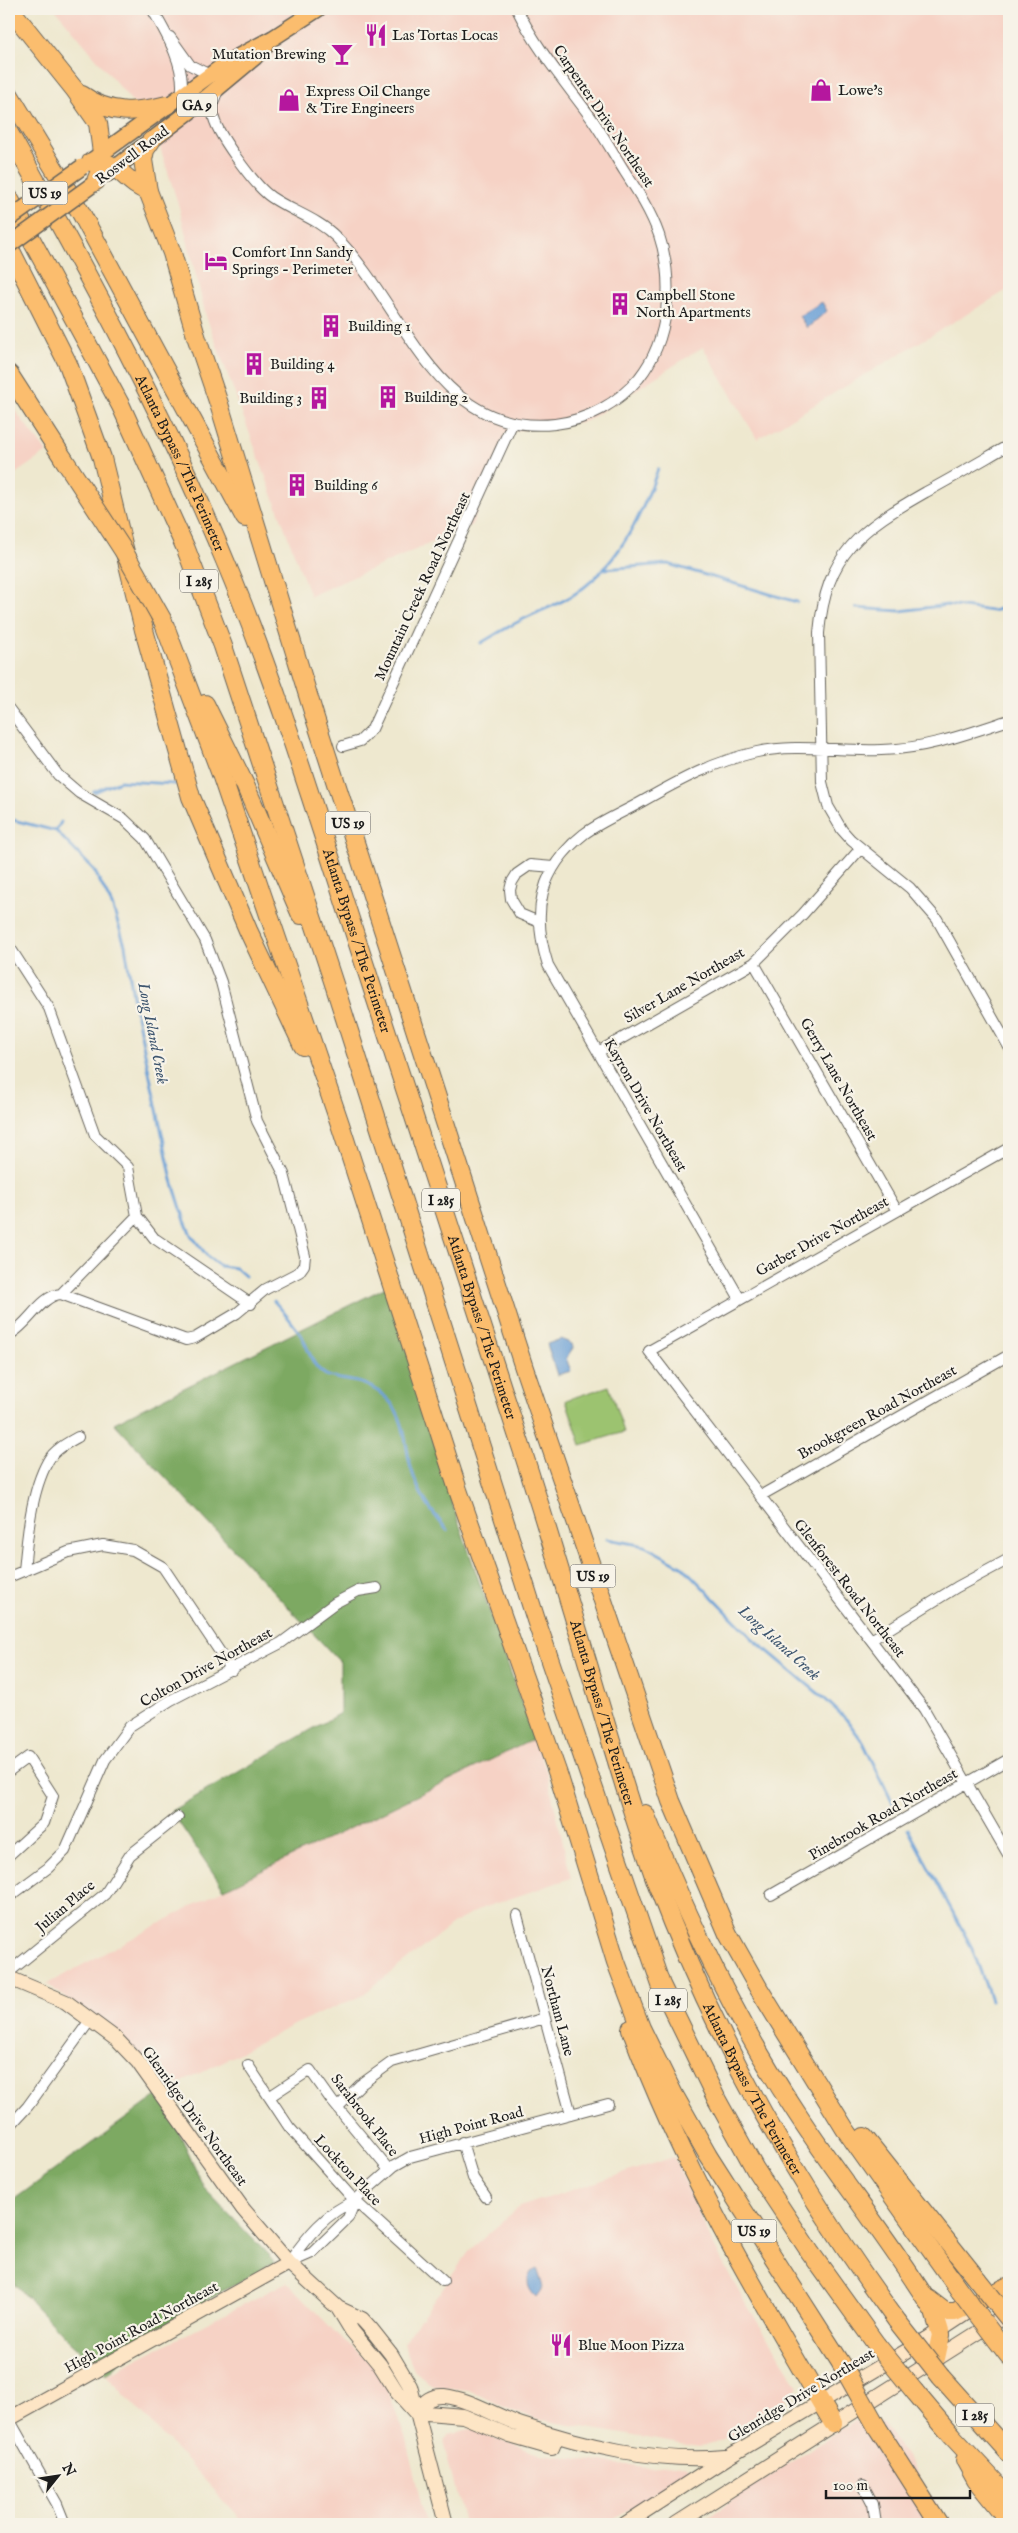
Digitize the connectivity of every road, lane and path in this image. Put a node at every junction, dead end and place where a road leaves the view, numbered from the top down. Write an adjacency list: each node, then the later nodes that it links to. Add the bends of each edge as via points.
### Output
1 (10, 9): 7 (highway)
2 (152, 9): 5 (street)
3 (318, 9): 6 (main road, Roswell Road / GA 9, via 273,38 255,57)
4 (517, 9): 21 (street, Carpenter Drive Northeast, via 529,34 592,119 646,206 659,234 668,283 664,321 656,349 631,387 605,407 576,420 546,425)
5 (166, 33): 6 (street, via 190,66); 9 (street, via 182,74)
6 (215, 81): 9 (main road, Roswell Road / GA 9); 10 (main road, Roswell Road / GA 9); 11 (street)
7 (75, 90): 9 (highway, via 98,104 120,111 146,111); 14 (highway, via 98,123)
8 (9, 94): 23 (highway, via 81,213)
9 (174, 101): 14 (main road, Roswell Road / GA 9)
10 (189, 112): 11 (street, via 206,112); 13 (main road, Roswell Road / GA 9)
11 (213, 117): 21 (street, Carpenter Drive Northeast, via 257,186 322,225 343,244 446,386 476,408)
12 (9, 133): 55 (highway, Atlanta Bypass / The Perimeter / I 285, via 146,384 236,586 312,802 528,1467)
13 (150, 141): 14 (main road, Roswell Road / GA 9); 16 (highway, via 143,160)
14 (97, 163): 15 (highway); 16 (highway, via 136,187); 18 (main road, Roswell Road / US 19, bridge)
15 (94, 183): 19 (main road, Roswell Road, bridge)
16 (148, 190): 23 (highway, US 19, via 172,253)
17 (9, 198): 34 (highway, Atlanta Bypass / The Perimeter / I 285, via 97,359 186,549 240,694)
18 (9, 219)
19 (9, 246): 37 (highway, via 68,364 102,458 144,630 191,797 248,930)
20 (9, 374): 24 (highway, bridge, via 123,550)
21 (514, 422): 27 (street, Mountain Creek Road Northeast, via 372,729 360,742)
22 (1009, 445): 28 (street, via 874,523 847,550 835,568 821,609 819,633)
23 (263, 554): 70 (highway, US 19, via 527,1377 645,1728 671,1801 728,1934)
24 (164, 621): 34 (highway, via 229,750); 37 (highway, via 222,777)
25 (9, 709): 43 (street, via 58,775 79,793 124,819 144,839 205,940 214,961 257,1121 284,1174 305,1256 304,1266 299,1272 266,1289)
26 (1009, 720): 28 (street, Kayron Drive Northeast, via 920,746 882,750)
27 (343, 746)
28 (821, 749): 29 (street, via 822,782 828,806 842,830); 30 (street, Kayron Drive Northeast, via 759,751 702,769 586,833 567,848)
29 (861, 848): 33 (street, Silver Lane Northeast, via 804,914); 35 (street, via 910,888 937,919)
30 (553, 867): 31 (street, Kayron Drive Northeast, via 542,893); 31 (street, via 530,865 517,874 510,890 511,899 520,914)
31 (539, 922): 36 (street, Kayron Drive Northeast, via 548,965)
32 (9, 946): 40 (street, via 49,1008 95,1136 128,1167)
33 (754, 963): 36 (street, Silver Lane Northeast); 39 (street, Gerry Lane Northeast)
34 (335, 987): 94 (highway, Atlanta Bypass / The Perimeter / I 285, bridge, via 536,1620 661,1985 755,2169 824,2274 876,2344)
35 (1009, 1047)
36 (598, 1052): 42 (street, Kayron Drive Northeast)
37 (340, 1124): 60 (highway, US 19, via 458,1490)
38 (1009, 1148): 39 (street, Garber Drive Northeast)
39 (898, 1211): 42 (street, Garber Drive Northeast)
40 (137, 1216): 41 (street); 43 (street, via 154,1238)
41 (61, 1294): 43 (street, via 186,1340); 44 (street, via 48,1297 22,1327 12,1333)
42 (740, 1299): 45 (street, Garber Drive Northeast)
43 (250, 1304)
44 (9, 1330)
45 (649, 1351): 48 (street, Glenforest Road Northeast)
46 (1009, 1355): 48 (street, Brookgreen Road Northeast)
47 (78, 1437): 50 (street, via 63,1445 48,1460 28,1532)
48 (760, 1496): 53 (street, Glenforest Road Northeast)
49 (1009, 1559): 53 (street)
50 (24, 1571): 51 (street); 54 (street, via 68,1552 103,1545 133,1550 162,1567)
51 (9, 1577)
52 (378, 1588): 54 (street, Colton Drive Northeast, via 358,1591 281,1643)
53 (871, 1640): 58 (street, Glenforest Road Northeast, via 924,1709)
54 (232, 1670): 64 (street, Colton Drive Northeast, via 171,1700 130,1726 105,1760 65,1851)
55 (601, 1708): 84 (highway, via 672,1877 752,2038 800,2119); 95 (highway, Atlanta Bypass / The Perimeter / I 285, bridge, via 657,1883 754,2100 806,2189 897,2321 941,2377)
56 (1009, 1759): 58 (street, Pinebrook Road Northeast)
57 (9, 1771): 61 (street, via 28,1757 53,1796 44,1823)
58 (967, 1783): 62 (street, Glenforest Road Northeast); 63 (street, Pinebrook Road Northeast)
59 (178, 1817): 66 (street, Julian Place, via 130,1855 105,1894)
60 (576, 1829): 90 (highway, via 598,1922 643,2063 707,2201); 96 (highway, US 19, bridge, via 616,1962 641,2028 674,2095 742,2211 841,2363)
61 (9, 1855)
62 (1009, 1856)
63 (771, 1895)
64 (9, 1897)
65 (517, 1915): 68 (street, Northam Lane)
66 (9, 1972)
67 (9, 1978): 69 (main road, Glenridge Drive Northeast, via 66,2002)
68 (545, 2018): 74 (street, via 392,2062); 75 (street, Northam Lane)
69 (91, 2019): 76 (street); 81 (main road, Glenridge Drive Northeast, via 116,2039 144,2069 221,2181)
70 (792, 2044): 86 (highway, bridge); 88 (highway, US 19, bridge, via 845,2130)
71 (248, 2065): 72 (street, Lockton Place)
72 (269, 2097): 74 (street, Sarabrook Place, via 310,2070); 80 (street, Lockton Place, via 289,2127)
73 (608, 2104): 75 (street, High Point Road)
74 (338, 2107): 78 (street, Sarabrook Place)
75 (571, 2114): 77 (street, High Point Road)
76 (9, 2127)
77 (462, 2142): 78 (street, High Point Road, via 410,2157); 79 (street, via 473,2178)
78 (389, 2170): 80 (street, High Point Road)
79 (486, 2197)
80 (355, 2201): 81 (street, High Point Road, via 348,2218 312,2253); 82 (street, Lockton Place)
81 (289, 2263): 91 (main road, Glenridge Drive Northeast, via 338,2308 362,2319 382,2340 410,2386); 92 (main road, High Point Road Northeast)
82 (443, 2281)
83 (1008, 2286): 84 (highway, via 955,2312 945,2312); 87 (main road, Glenridge Drive Northeast)
84 (925, 2297): 87 (highway)
85 (1009, 2313): 89 (main road)
86 (1009, 2319)
87 (940, 2331): 89 (highway); 90 (main road, Glenridge Drive Northeast)
88 (1009, 2356)
89 (936, 2358): 93 (main road)
90 (821, 2402): 93 (highway); 97 (main road, Glenridge Drive Northeast)
91 (416, 2412): 97 (main road, Glenridge Drive Northeast, via 429,2398 443,2396 464,2401 555,2442 677,2458); 102 (main road, Glenridge Drive Northeast)
92 (9, 2419): 101 (street)
93 (833, 2423): 104 (main road)
94 (952, 2436): 99 (highway, Atlanta Bypass / The Perimeter / I 285); 100 (highway, via 976,2480)
95 (1009, 2453)
96 (894, 2455): 106 (highway, via 905,2487); 107 (highway, US 19)
97 (728, 2457): 103 (main road)
98 (863, 2485): 105 (street, via 873,2504)
99 (1009, 2497)
100 (1009, 2521)
101 (65, 2524)
102 (446, 2524)
103 (625, 2524)
104 (676, 2524)
105 (876, 2524)
106 (925, 2524)
107 (939, 2524)

